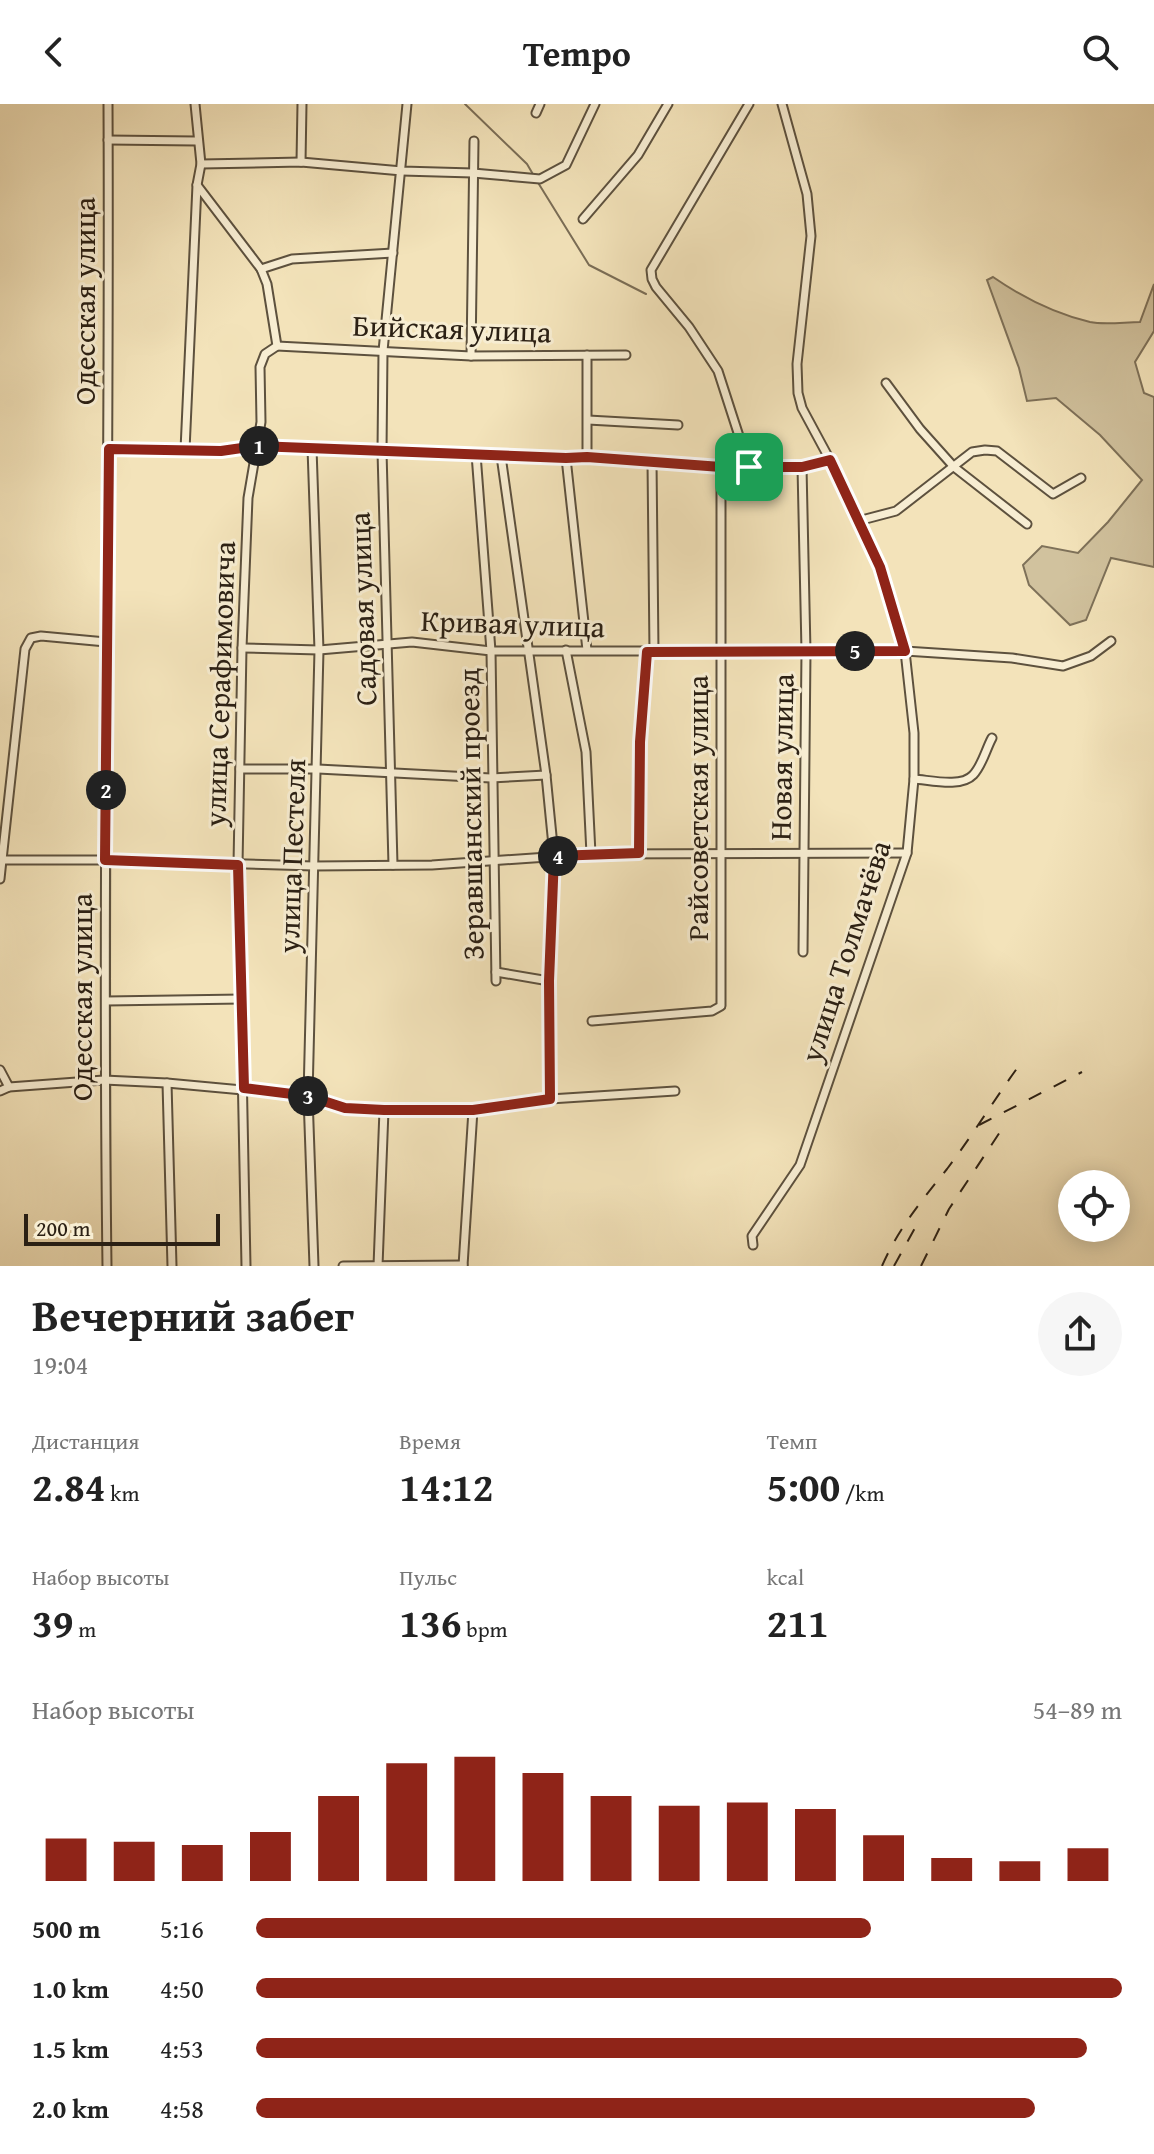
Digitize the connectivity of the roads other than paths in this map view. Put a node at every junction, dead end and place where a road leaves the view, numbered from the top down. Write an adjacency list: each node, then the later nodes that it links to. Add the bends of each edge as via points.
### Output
1 (108, 104): 11 (street, Одесская улица)
2 (195, 104): 12 (street)
3 (302, 104): 14 (street)
4 (407, 104): 16 (street, Садовая улица)
5 (540, 104): 10 (street)
6 (595, 104): 17 (street, via 566,165 538,180)
7 (668, 104): 19 (street, via 638,155)
8 (749, 104): 42 (street, via 651,270 656,287 718,371)
9 (782, 104): 39 (street, улица Толмачёва, via 807,194 811,236 798,393)
10 (536, 113)
11 (108, 140): 12 (street); 32 (street, Одесская улица)
12 (196, 141): 15 (street)
13 (474, 141): 17 (street)
14 (301, 162): 15 (street); 16 (street)
15 (201, 164): 18 (street)
16 (402, 171): 17 (street); 20 (street, Садовая улица)
17 (473, 173): 26 (street)
18 (197, 185): 21 (street); 33 (street)
19 (583, 219)
20 (393, 253): 21 (street, via 292,259); 23 (street, Садовая улица)
21 (261, 269): 22 (street)
22 (277, 346): 23 (street, Бийская улица); 30 (street, улица Серафимовича, via 265,354 260,367)
23 (383, 351): 26 (street, Бийская улица); 34 (street, Садовая улица)
24 (587, 355): 25 (street, Бийская улица); 26 (street, Бийская улица); 28 (street)
25 (626, 355)
26 (471, 356)
27 (886, 383): 44 (street)
28 (588, 420): 29 (street); 37 (street)
29 (678, 425)
30 (256, 446): 31 (street); 33 (street); 51 (street, улица Серафимовича, via 248,498)
31 (312, 448): 34 (street); 53 (street, улица Пестеля)
32 (109, 449): 33 (street); 49 (street, Одесская улица)
33 (185, 450)
34 (382, 451): 35 (street); 50 (street, Садовая улица)
35 (476, 454): 36 (street); 56 (street, Зеравшанский проезд)
36 (501, 456): 38 (street); 52 (street)
37 (587, 457): 38 (street); 40 (street)
38 (566, 458): 55 (street)
39 (830, 460): 43 (street); 46 (street, улица Толмачёва)
40 (652, 461): 41 (street); 59 (street)
41 (721, 467): 42 (street); 60 (street, Райсоветская улица)
42 (749, 467): 43 (street)
43 (802, 467): 57 (street, Новая улица)
44 (954, 467): 45 (street, via 972,452 997,451 1053,494); 46 (street, via 896,511); 47 (street)
45 (1081, 478)
46 (858, 521): 58 (street, улица Толмачёва, via 880,567)
47 (1027, 524)
48 (1111, 641): 58 (street, Кривая улица, via 1091,656 1063,666)
49 (106, 642): 74 (street, via 41,636 31,638 25,649); 75 (street, Одесская улица)
50 (387, 645): 53 (street, Кривая улица); 56 (street, Кривая улица, via 440,643); 64 (street, Садовая улица)
51 (242, 648): 53 (street, Кривая улица); 62 (street, улица Серафимовича)
52 (529, 649): 54 (street, Кривая улица); 56 (street, Кривая улица); 65 (street)
53 (319, 650): 63 (street, улица Пестеля)
54 (566, 650): 55 (street, Кривая улица); 72 (street, via 586,752)
55 (587, 650): 59 (street, Кривая улица)
56 (491, 651): 66 (street, Зеравшанский проезд)
57 (806, 651): 58 (street, Кривая улица); 60 (street, Кривая улица); 70 (street, Новая улица)
58 (905, 651): 67 (street, улица Толмачёва)
59 (651, 652): 60 (street, Кривая улица); 69 (street, via 640,742)
60 (722, 652): 68 (street, Райсоветская улица)
61 (992, 738): 67 (street, via 974,775 965,780)
62 (240, 769): 63 (street); 77 (street, улица Серафимовича)
63 (318, 769): 64 (street); 79 (street, улица Пестеля)
64 (392, 774): 66 (street); 78 (street, Садовая улица)
65 (546, 775): 66 (street); 73 (street)
66 (491, 778): 76 (street, Зеравшанский проезд)
67 (914, 779): 71 (street, улица Толмачёва)
68 (721, 852): 69 (street); 70 (street); 85 (street, Райсоветская улица, via 721,1006)
69 (639, 853): 72 (street)
70 (803, 853): 71 (street); 81 (street, Новая улица)
71 (907, 853): 97 (street, улица Толмачёва, via 800,1165 752,1236)
72 (591, 854): 73 (street)
73 (554, 856): 76 (street); 82 (street)
74 (2, 860): 75 (street); 80 (street)
75 (105, 860): 77 (street); 84 (street, Одесская улица)
76 (494, 861): 78 (street); 82 (street, Зеравшанский проезд, via 496,976)
77 (238, 865): 79 (street); 83 (street, улица Серафимовича)
78 (393, 865): 79 (street)
79 (314, 866): 93 (street, улица Пестеля)
80 (0, 879)
81 (803, 952)
82 (549, 981): 94 (street)
83 (242, 999): 84 (street); 90 (street, улица Серафимовича)
84 (106, 1001): 87 (street, Одесская улица)
85 (592, 1021)
86 (0, 1070): 89 (street)
87 (104, 1080): 88 (street); 89 (street); 99 (street, Одесская улица)
88 (167, 1083): 90 (street); 100 (street)
89 (9, 1087): 91 (street)
90 (244, 1088): 93 (street); 101 (street, улица Серафимовича)
91 (0, 1091)
92 (675, 1091): 94 (street)
93 (308, 1096): 95 (street, via 345,1108); 102 (street, улица Пестеля)
94 (550, 1099): 96 (street)
95 (384, 1110): 96 (street); 104 (street)
96 (473, 1110): 98 (street)
97 (753, 1245)
98 (463, 1265): 104 (street)
99 (107, 1266)
100 (172, 1266)
101 (246, 1266)
102 (314, 1266)
103 (343, 1266): 104 (street)
104 (378, 1266)

